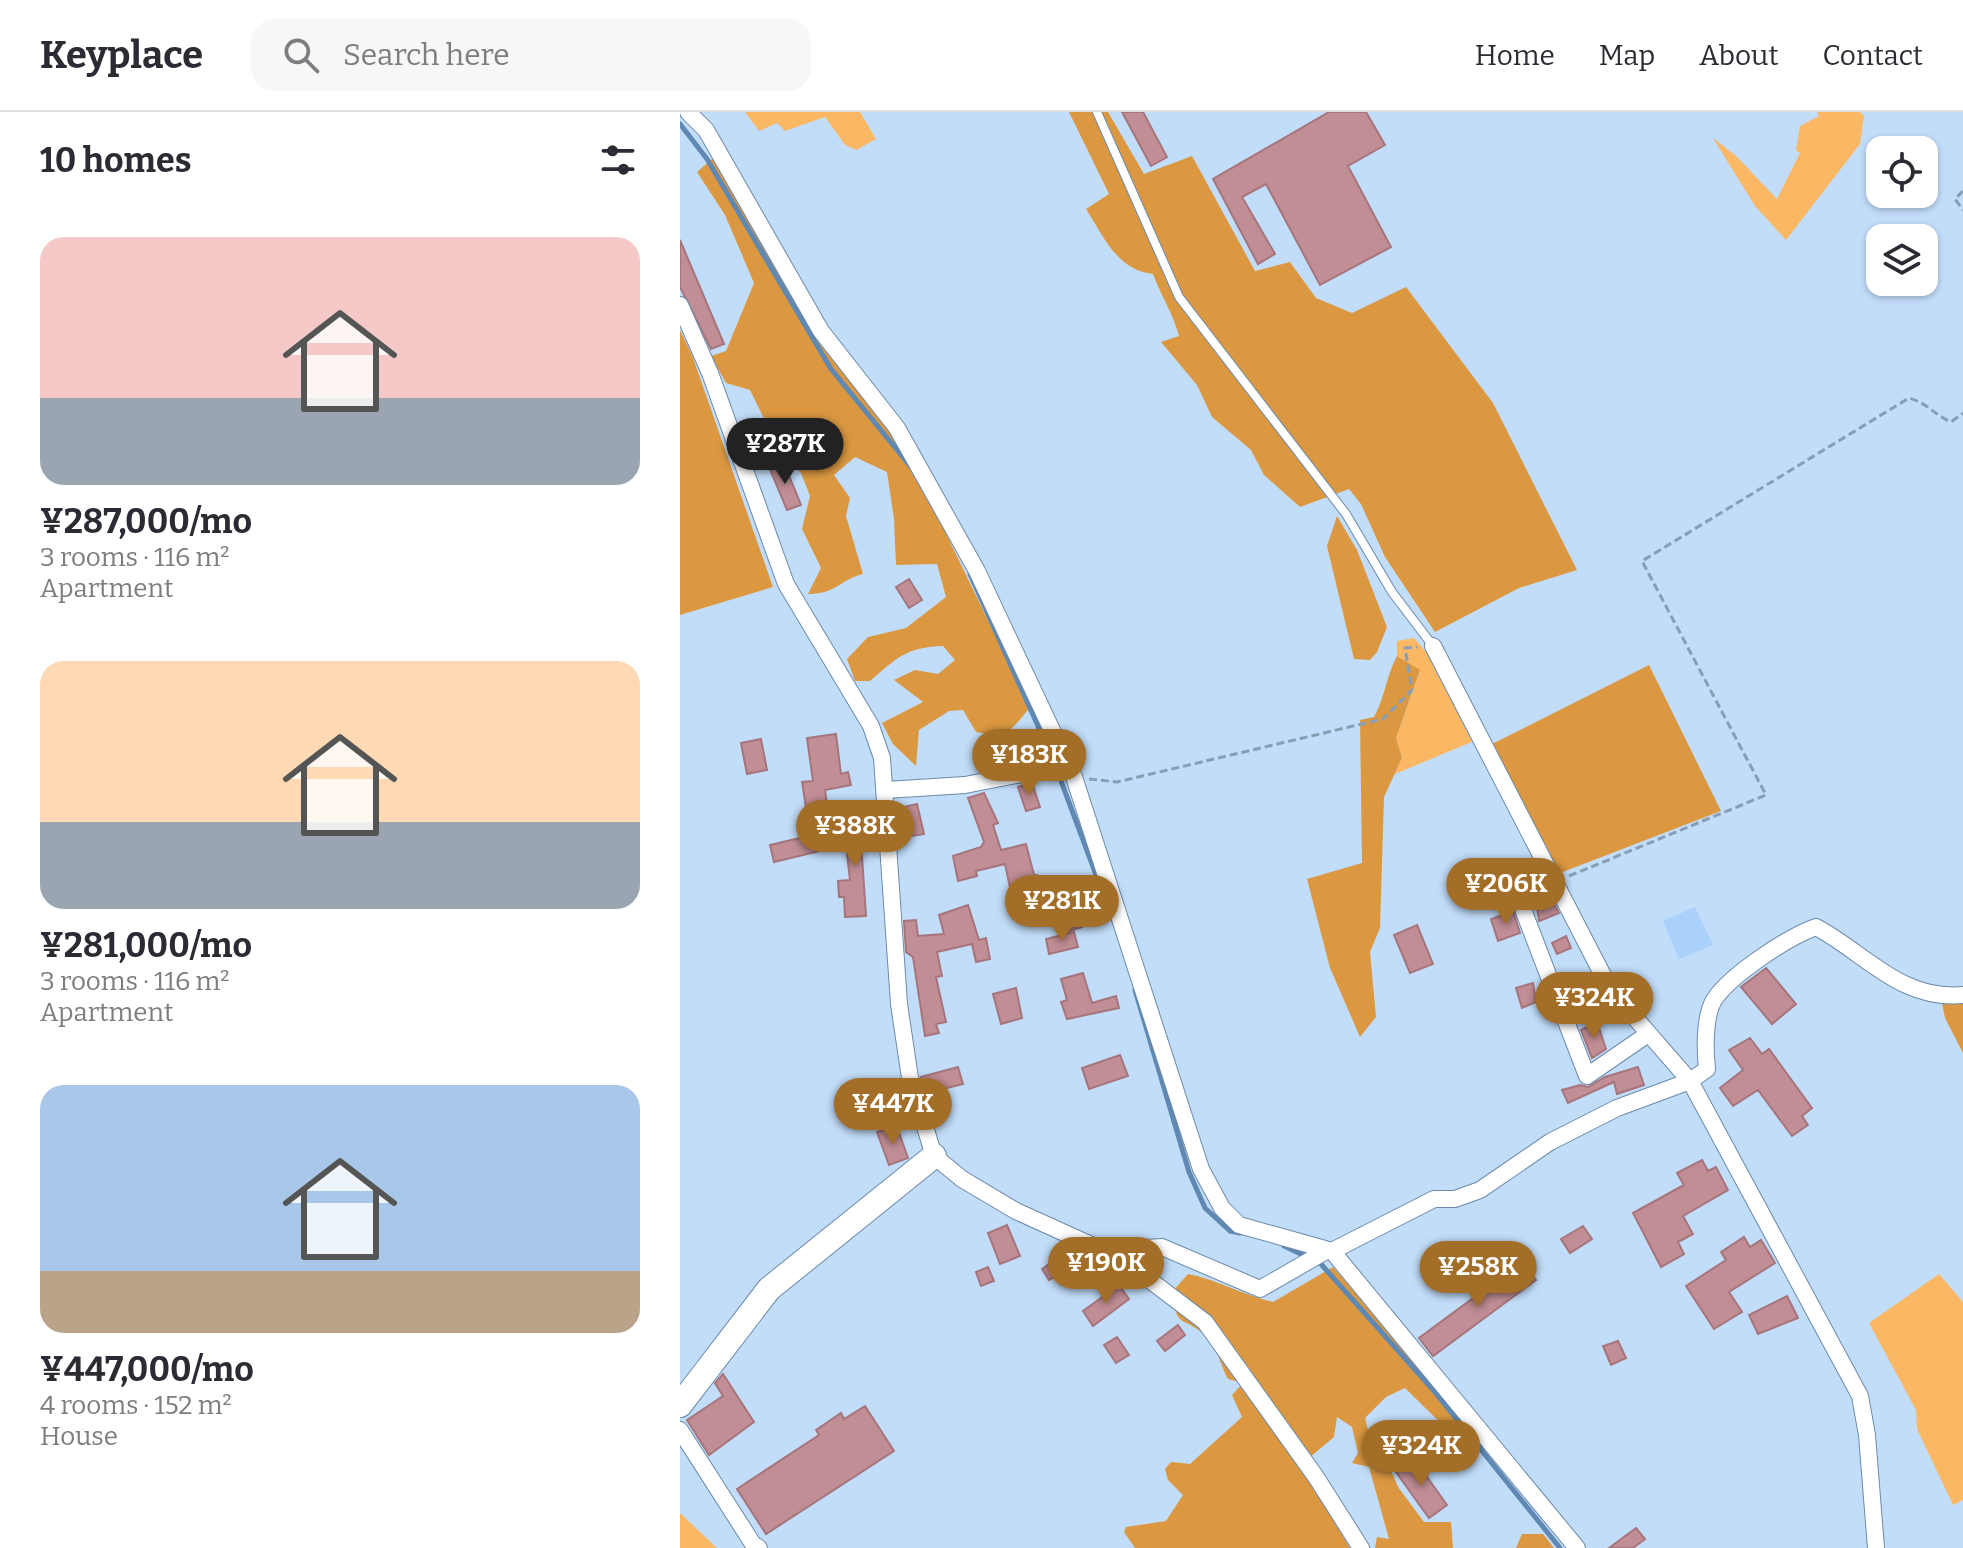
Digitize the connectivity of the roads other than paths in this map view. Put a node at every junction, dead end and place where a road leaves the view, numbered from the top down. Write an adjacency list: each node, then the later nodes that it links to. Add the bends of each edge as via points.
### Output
1 (688, 112): 5 (street, via 706,130 821,331 897,428 977,571)
2 (1097, 112): 4 (lane, via 1179,297 1346,514 1392,592)
3 (680, 305): 6 (street, via 786,584 871,726)
4 (1433, 646): 7 (street)
5 (1071, 771): 6 (street); 12 (street, via 1201,1169 1222,1208 1239,1225)
6 (886, 790): 11 (street, via 899,1004 910,1078)
7 (1552, 883): 9 (street, via 1610,989); 9 (street, via 1525,893 1524,912 1587,1076)
8 (1963, 995): 10 (street, via 1891,981 1816,927 1790,936 1713,1001 1707,1069)
9 (1648, 1034): 10 (street)
10 (1690, 1081): 12 (street, via 1604,1114 1550,1142 1480,1190 1455,1199 1434,1199); 19 (street, via 1860,1396)
11 (934, 1156): 13 (street, via 1016,1211); 14 (street, via 769,1289)
12 (1329, 1251): 13 (street, via 1260,1289 1162,1247); 18 (street)
13 (1122, 1259): 17 (street, via 1205,1322)
14 (680, 1405)
15 (680, 1430): 16 (street)
16 (759, 1548)
17 (1361, 1548)
18 (1577, 1548)
19 (1876, 1548)

